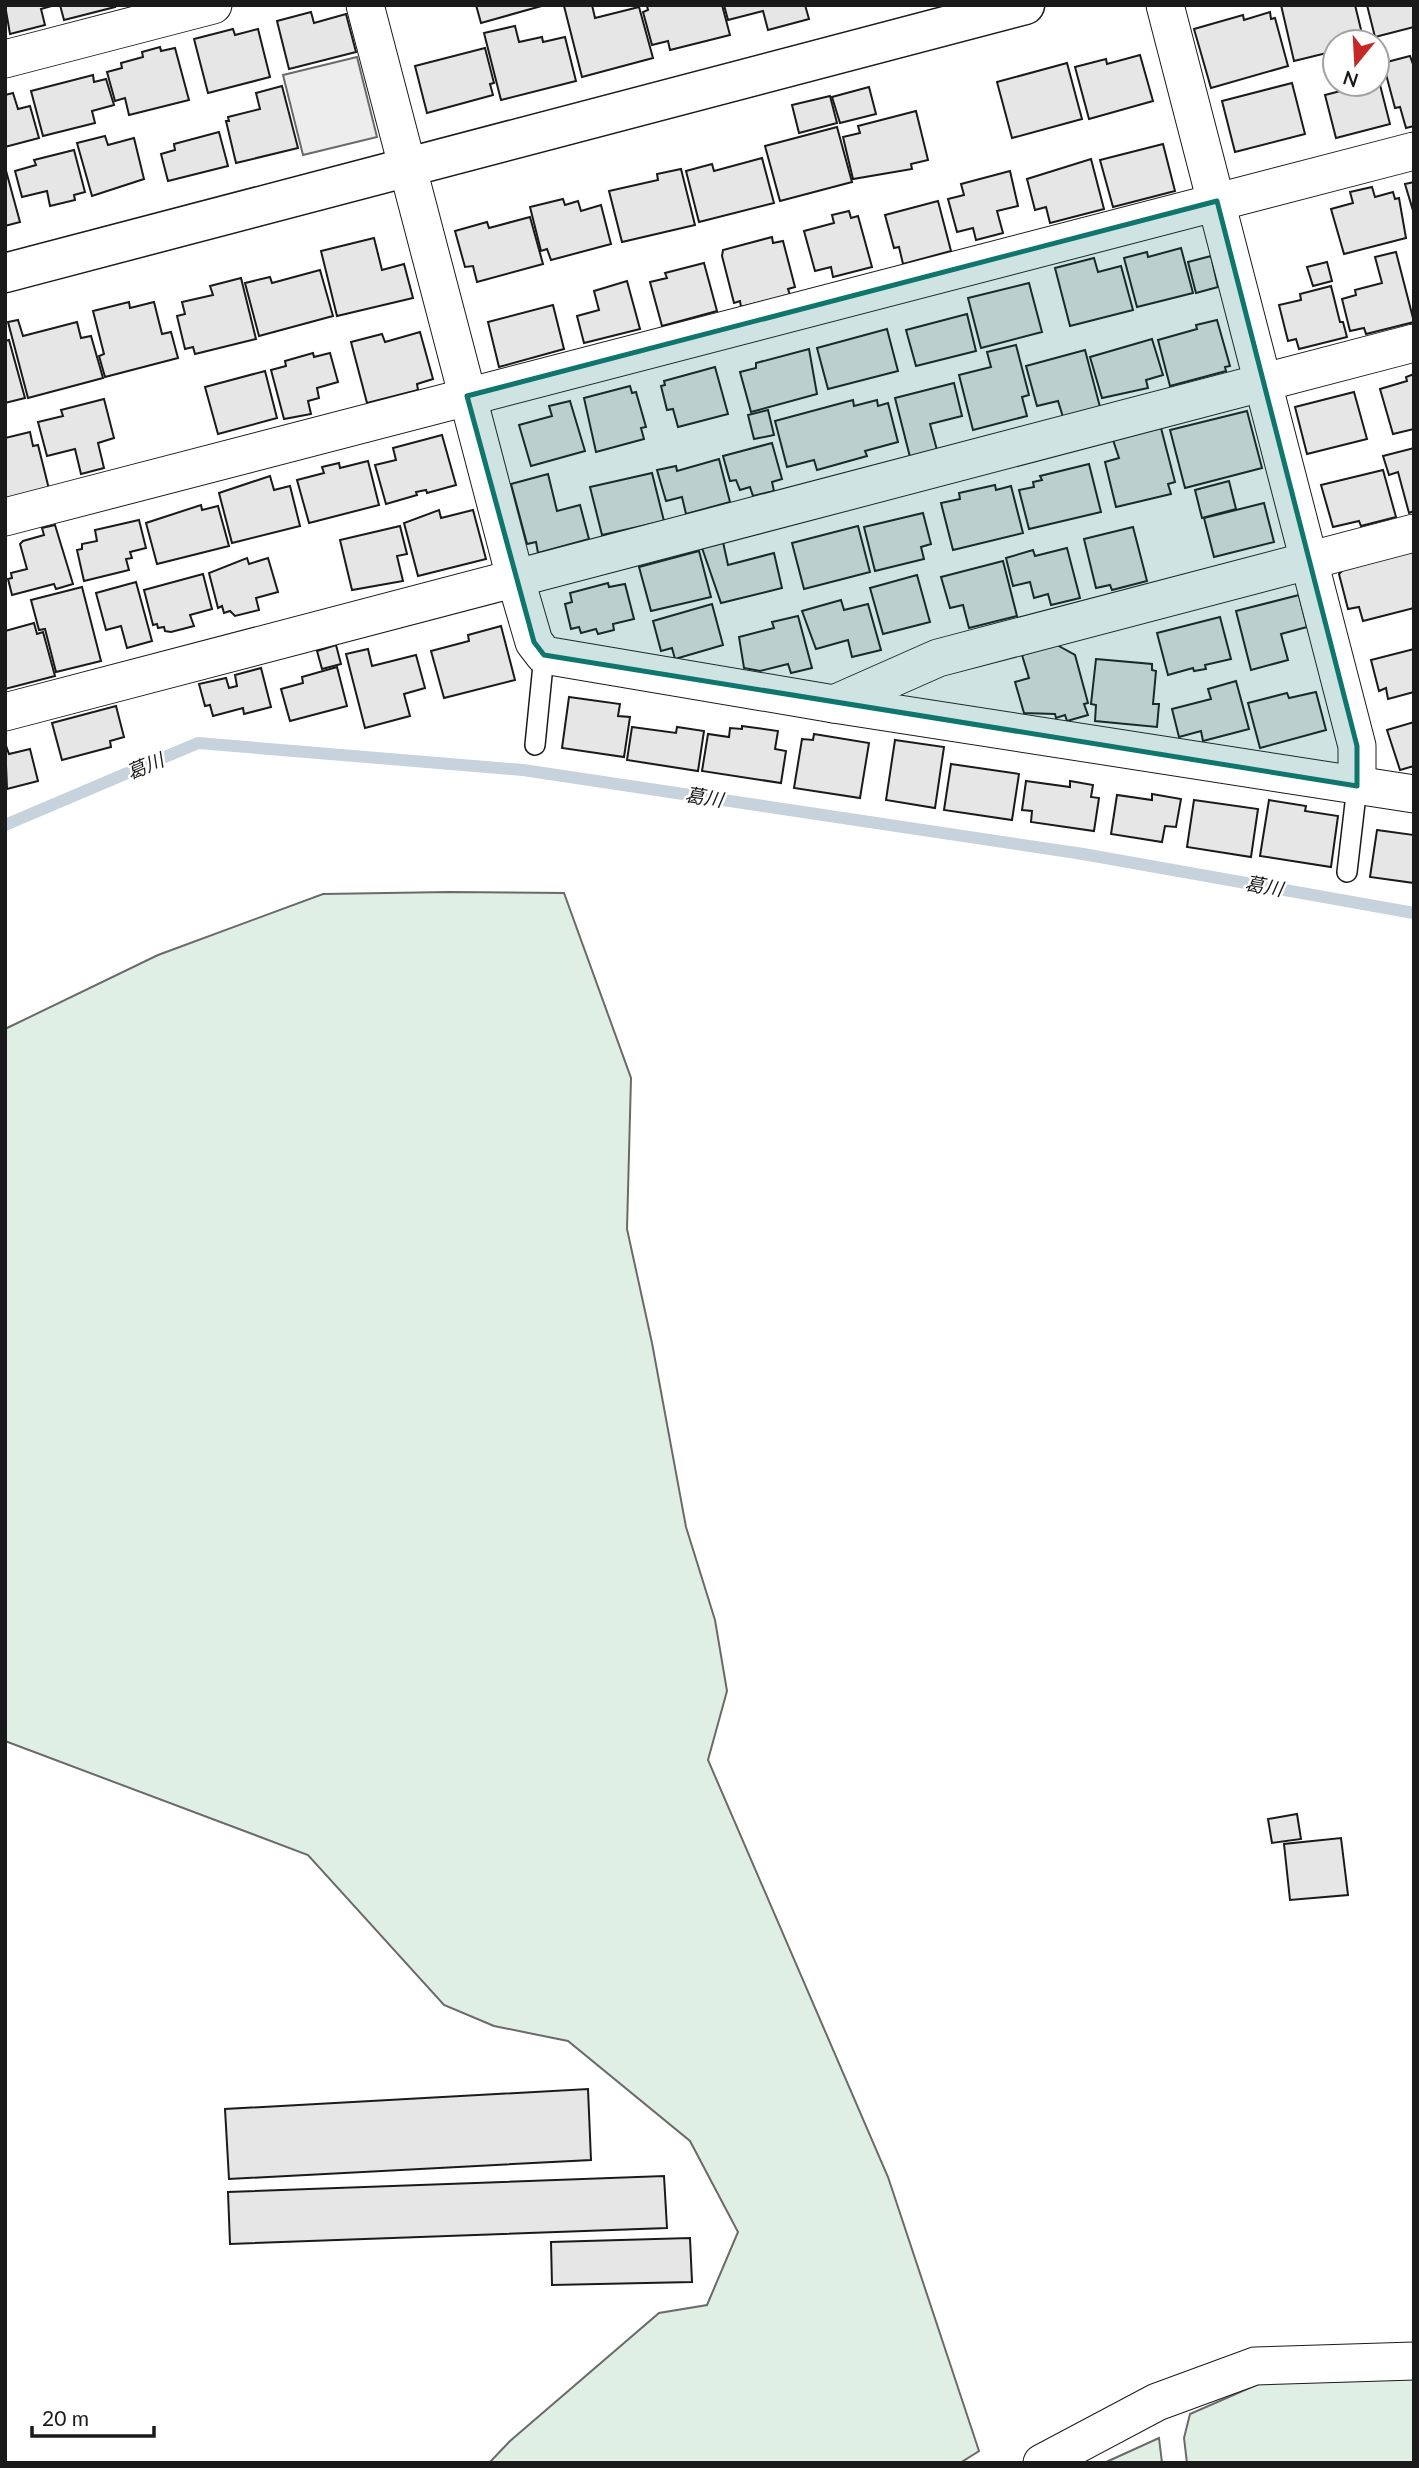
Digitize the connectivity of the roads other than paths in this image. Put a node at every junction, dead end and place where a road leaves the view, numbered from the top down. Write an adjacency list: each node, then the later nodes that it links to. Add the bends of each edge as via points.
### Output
1 (213, 5): 5 (street)
2 (365, 5): 7 (street)
3 (1025, 5): 7 (street)
4 (1165, 5): 8 (street)
5 (5, 59)
6 (1414, 151): 8 (street)
7 (405, 168): 9 (street); 12 (street)
8 (1217, 201): 11 (street); 12 (street)
9 (5, 273)
10 (1414, 343): 11 (street)
11 (1264, 382): 15 (street); 16 (street)
12 (467, 396): 13 (street); 16 (street)
13 (5, 517)
14 (1414, 533): 15 (street)
15 (1310, 561): 18 (street, via 938,658); 21 (street, via 1357,746)
16 (515, 578): 17 (street, via 534,642); 19 (street)
17 (544, 655): 18 (street); 20 (lane)
18 (834, 704): 21 (street)
19 (5, 712)
20 (535, 745)
21 (1357, 786): 22 (street); 23 (lane)
22 (1414, 794)
23 (1347, 872)
24 (1414, 2361): 25 (street, via 1255,2366 1157,2402)
25 (1042, 2463)

